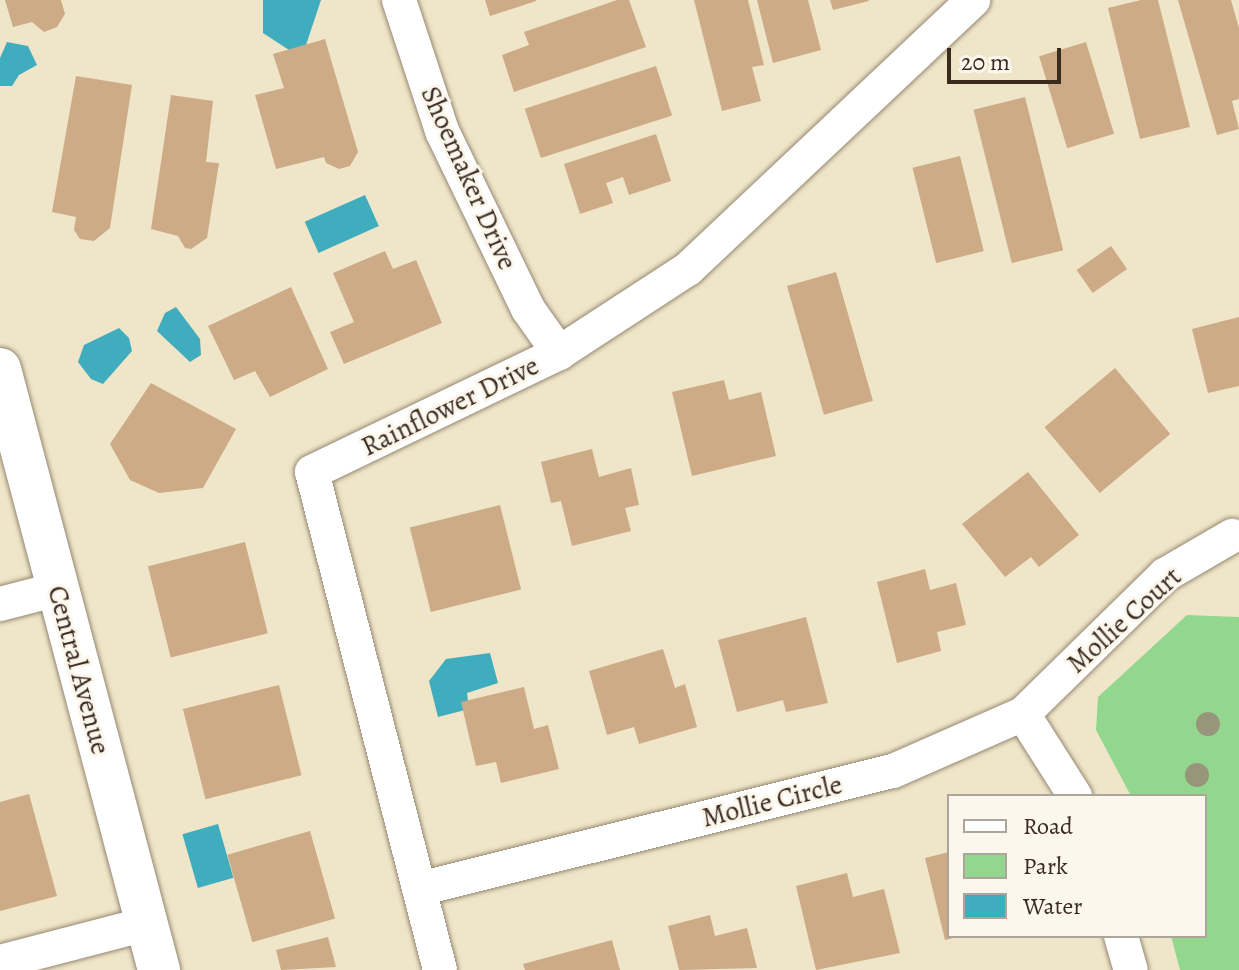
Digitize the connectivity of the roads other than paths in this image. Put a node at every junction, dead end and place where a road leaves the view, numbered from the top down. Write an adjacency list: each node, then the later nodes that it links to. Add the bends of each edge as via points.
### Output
1 (399, 0): 3 (street, Shoemaker Drive, via 442,131 528,309)
2 (973, 0): 3 (street, Rainflower Drive, via 688,269)
3 (559, 353): 10 (street, Rainflower Drive, via 312,472)
4 (0, 369): 6 (street, Central Avenue)
5 (1232, 536): 8 (street, Mollie Court, via 1165,575)
6 (58, 589): 7 (street); 11 (street, Central Avenue)
7 (0, 604)
8 (1023, 714): 9 (street); 10 (street, Mollie Circle, via 893,771)
9 (1074, 794)
10 (419, 889): 15 (street, Rainflower Drive)
11 (146, 924): 13 (street); 14 (street, Central Avenue)
12 (1122, 938): 16 (street)
13 (0, 962)
14 (159, 970)
15 (440, 970)
16 (1131, 970)

